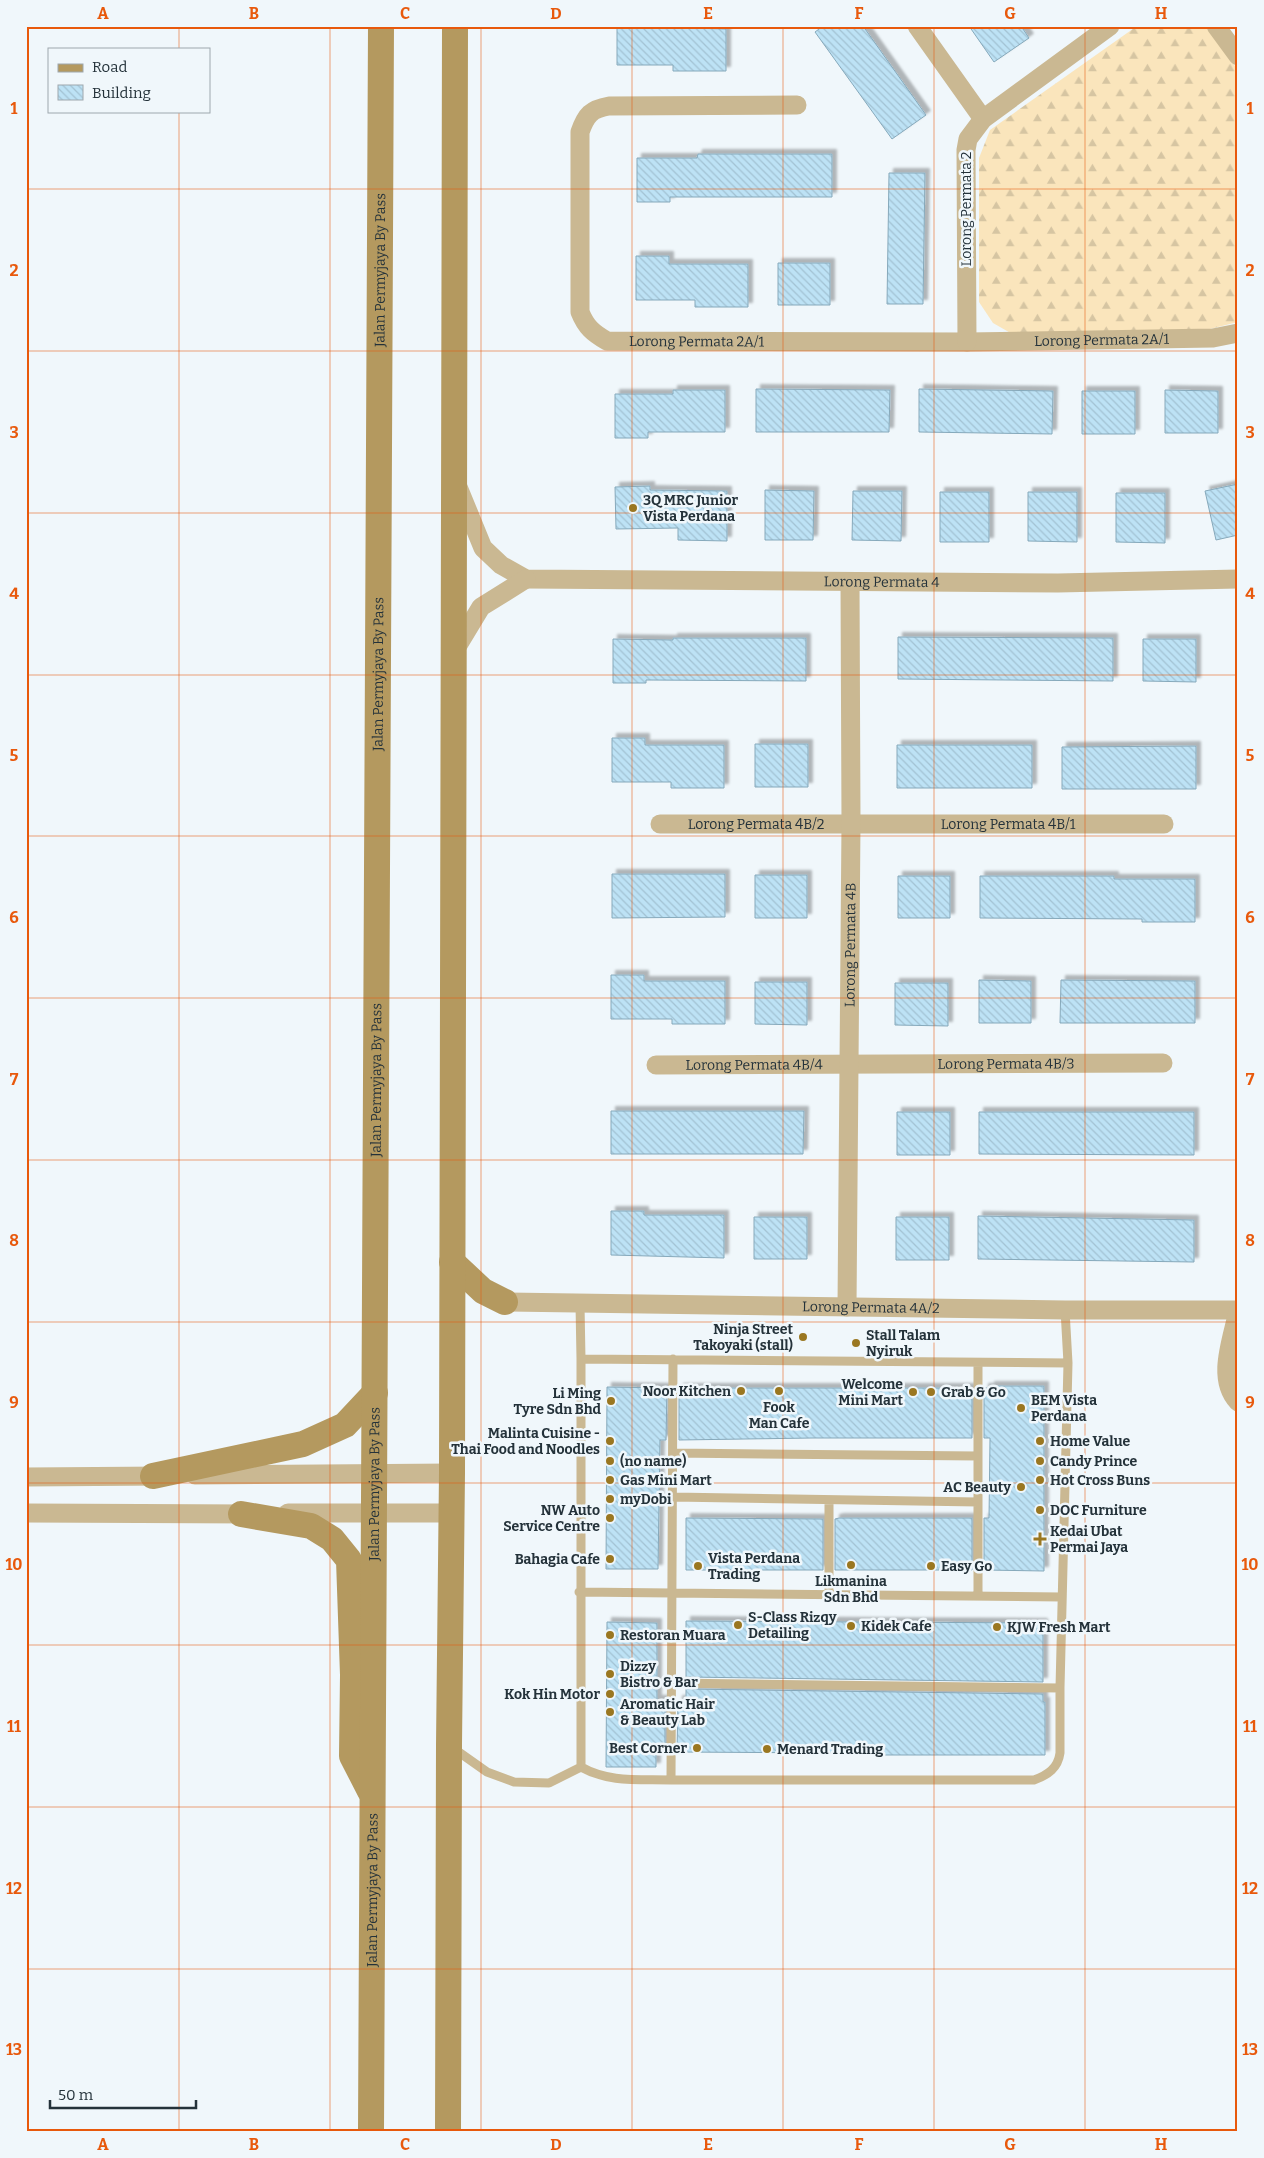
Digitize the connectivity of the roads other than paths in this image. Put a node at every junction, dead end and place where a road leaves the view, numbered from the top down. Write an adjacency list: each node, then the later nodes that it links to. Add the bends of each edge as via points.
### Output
1 (381, 26): 32 (main road, Jalan Permyjaya By Pass)
2 (455, 26): 11 (main road)
3 (917, 26): 8 (street)
4 (1110, 26): 8 (street, Lorong Permata 2)
5 (1216, 26): 6 (street)
6 (1238, 56)
7 (797, 105): 10 (street, Lorong Permata 2A/1, via 594,108 585,118 580,132 580,312 586,326 607,341)
8 (984, 119): 10 (street, Lorong Permata 2, via 968,139 966,150)
9 (1238, 333): 10 (street, Lorong Permata 2A/1, via 1213,338)
10 (967, 342)
11 (454, 476): 12 (street, via 483,548); 15 (main road)
12 (526, 579): 14 (street, Lorong Permata 4); 15 (street, via 480,607)
13 (1238, 579): 14 (street, Lorong Permata 4, via 1058,583)
14 (850, 582): 16 (street, Lorong Permata 4B)
15 (453, 653): 22 (main road)
16 (851, 823): 17 (street, Lorong Permata 4B/2); 18 (street, Lorong Permata 4B/1); 21 (street, Lorong Permata 4B)
17 (660, 824)
18 (1164, 824)
19 (1163, 1063): 21 (street, Lorong Permata 4B/3)
20 (656, 1065): 21 (street, Lorong Permata 4B/4)
21 (850, 1065): 25 (street, Lorong Permata 4B)
22 (452, 1262): 23 (main road, via 484,1291); 37 (main road)
23 (505, 1302): 24 (street, Lorong Permata 4A/2)
24 (580, 1304): 25 (street, Lorong Permata 4A/2); 28 (lane)
25 (848, 1307): 26 (street, Lorong Permata 4A/2)
26 (1065, 1310): 27 (street, Lorong Permata 4A/2); 30 (lane)
27 (1238, 1311): 33 (street, via 1227,1380 1229,1392)
28 (581, 1359): 29 (lane); 47 (lane)
29 (673, 1359): 31 (lane); 34 (lane)
30 (1068, 1363): 31 (lane); 51 (lane)
31 (978, 1364): 35 (lane)
32 (375, 1393): 36 (main road, Jalan Permyjaya By Pass); 38 (main road, via 344,1425 303,1444)
33 (1238, 1402)
34 (673, 1452): 35 (lane); 40 (lane)
35 (978, 1456): 42 (lane)
36 (375, 1472): 37 (street); 38 (street); 44 (main road, Jalan Permyjaya By Pass)
37 (452, 1473): 45 (main road)
38 (153, 1476): 39 (street)
39 (26, 1477)
40 (673, 1497): 41 (lane); 48 (lane)
41 (829, 1501): 42 (lane); 49 (lane)
42 (978, 1502): 50 (lane)
43 (26, 1512): 46 (street)
44 (375, 1512): 45 (street); 46 (street); 57 (main road, Jalan Permyjaya By Pass)
45 (452, 1513): 54 (main road)
46 (241, 1514): 57 (main road, via 311,1526 332,1539 349,1560 352,1756)
47 (579, 1592): 48 (lane); 55 (lane)
48 (672, 1592): 49 (lane); 52 (lane)
49 (829, 1594): 50 (lane)
50 (978, 1596): 51 (lane)
51 (1062, 1597): 53 (lane)
52 (672, 1683): 53 (lane); 56 (lane)
53 (1060, 1688): 56 (lane, via 1059,1761 1049,1773 1034,1780)
54 (449, 1744): 55 (lane, via 487,1772 514,1782 549,1783); 59 (main road)
55 (581, 1767): 56 (lane, via 596,1776)
56 (671, 1780)
57 (371, 1794): 58 (main road, Jalan Permyjaya By Pass)
58 (371, 2132)
59 (448, 2132)

